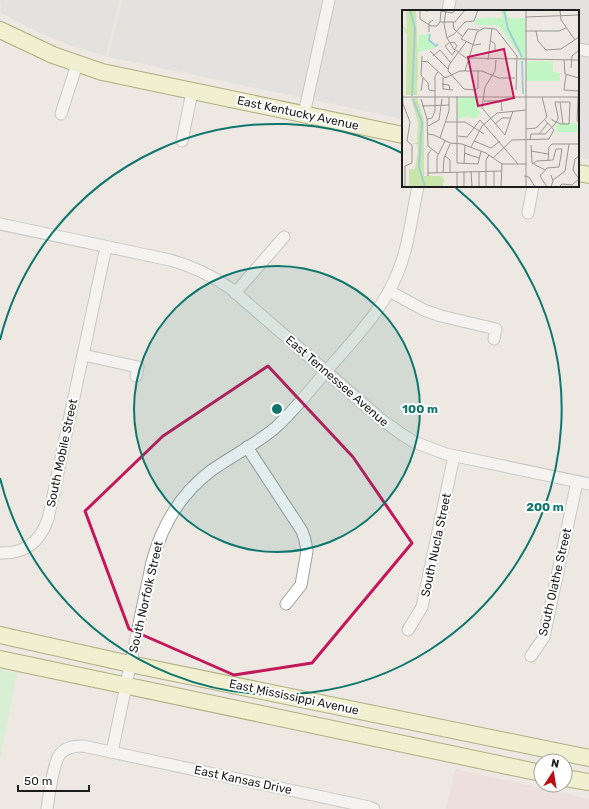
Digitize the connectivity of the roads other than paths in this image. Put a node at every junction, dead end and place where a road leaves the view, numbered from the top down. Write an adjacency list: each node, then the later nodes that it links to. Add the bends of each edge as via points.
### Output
1 (329, 0): 10 (street)
2 (450, 0): 3 (street)
3 (448, 10)
4 (0, 30): 7 (main road, East Kentucky Avenue, via 29,45)
5 (579, 49): 6 (street)
6 (589, 51)
7 (77, 64): 8 (main road, East Kentucky Avenue); 9 (street)
8 (192, 92): 10 (main road, East Kentucky Avenue); 12 (street)
9 (61, 114)
10 (304, 114): 11 (main road, East Kentucky Avenue)
11 (402, 136)
12 (182, 140)
13 (579, 173): 14 (main road)
14 (589, 175)
15 (418, 187): 21 (street, South Norfolk Street, via 404,255)
16 (533, 187): 17 (street)
17 (528, 213)
18 (0, 224): 20 (street, East Tennessee Avenue)
19 (284, 237): 22 (street)
20 (106, 247): 22 (street, East Tennessee Avenue, via 189,266 217,279); 24 (street, South Mobile Street)
21 (389, 291): 23 (street, via 424,310 496,329); 25 (street, South Norfolk Street, via 367,324)
22 (236, 293): 25 (street, East Tennessee Avenue)
23 (494, 339)
24 (83, 355): 26 (street, via 138,367); 31 (street, South Mobile Street, via 44,529 30,546 19,551)
25 (326, 371): 27 (street, South Norfolk Street, via 274,429); 28 (street, East Tennessee Avenue, via 400,434 430,449)
26 (136, 376)
27 (247, 447): 32 (street, via 302,531 305,540 307,551 301,585); 37 (street, South Norfolk Street, via 199,480 165,524 152,562)
28 (454, 456): 29 (street, East Tennessee Avenue); 33 (street, South Nucla Street, via 422,607)
29 (578, 482): 30 (street, East Tennessee Avenue); 35 (street, South Olathe Street, via 544,637)
30 (589, 484)
31 (0, 553)
32 (286, 604)
33 (408, 630)
34 (0, 635): 37 (main road, East Mississippi Avenue)
35 (531, 656)
36 (0, 659): 38 (main road, East Mississippi Avenue)
37 (130, 664): 38 (street, South Norfolk Street); 40 (main road, East Mississippi Avenue)
38 (126, 686): 39 (street, South Norfolk Street); 41 (main road, East Mississippi Avenue)
39 (112, 752): 44 (street, via 83,746 66,749 56,763); 45 (street, East Kansas Drive)
40 (589, 758)
41 (533, 771)
42 (573, 779): 43 (main road)
43 (589, 782)
44 (47, 809)
45 (374, 809)

